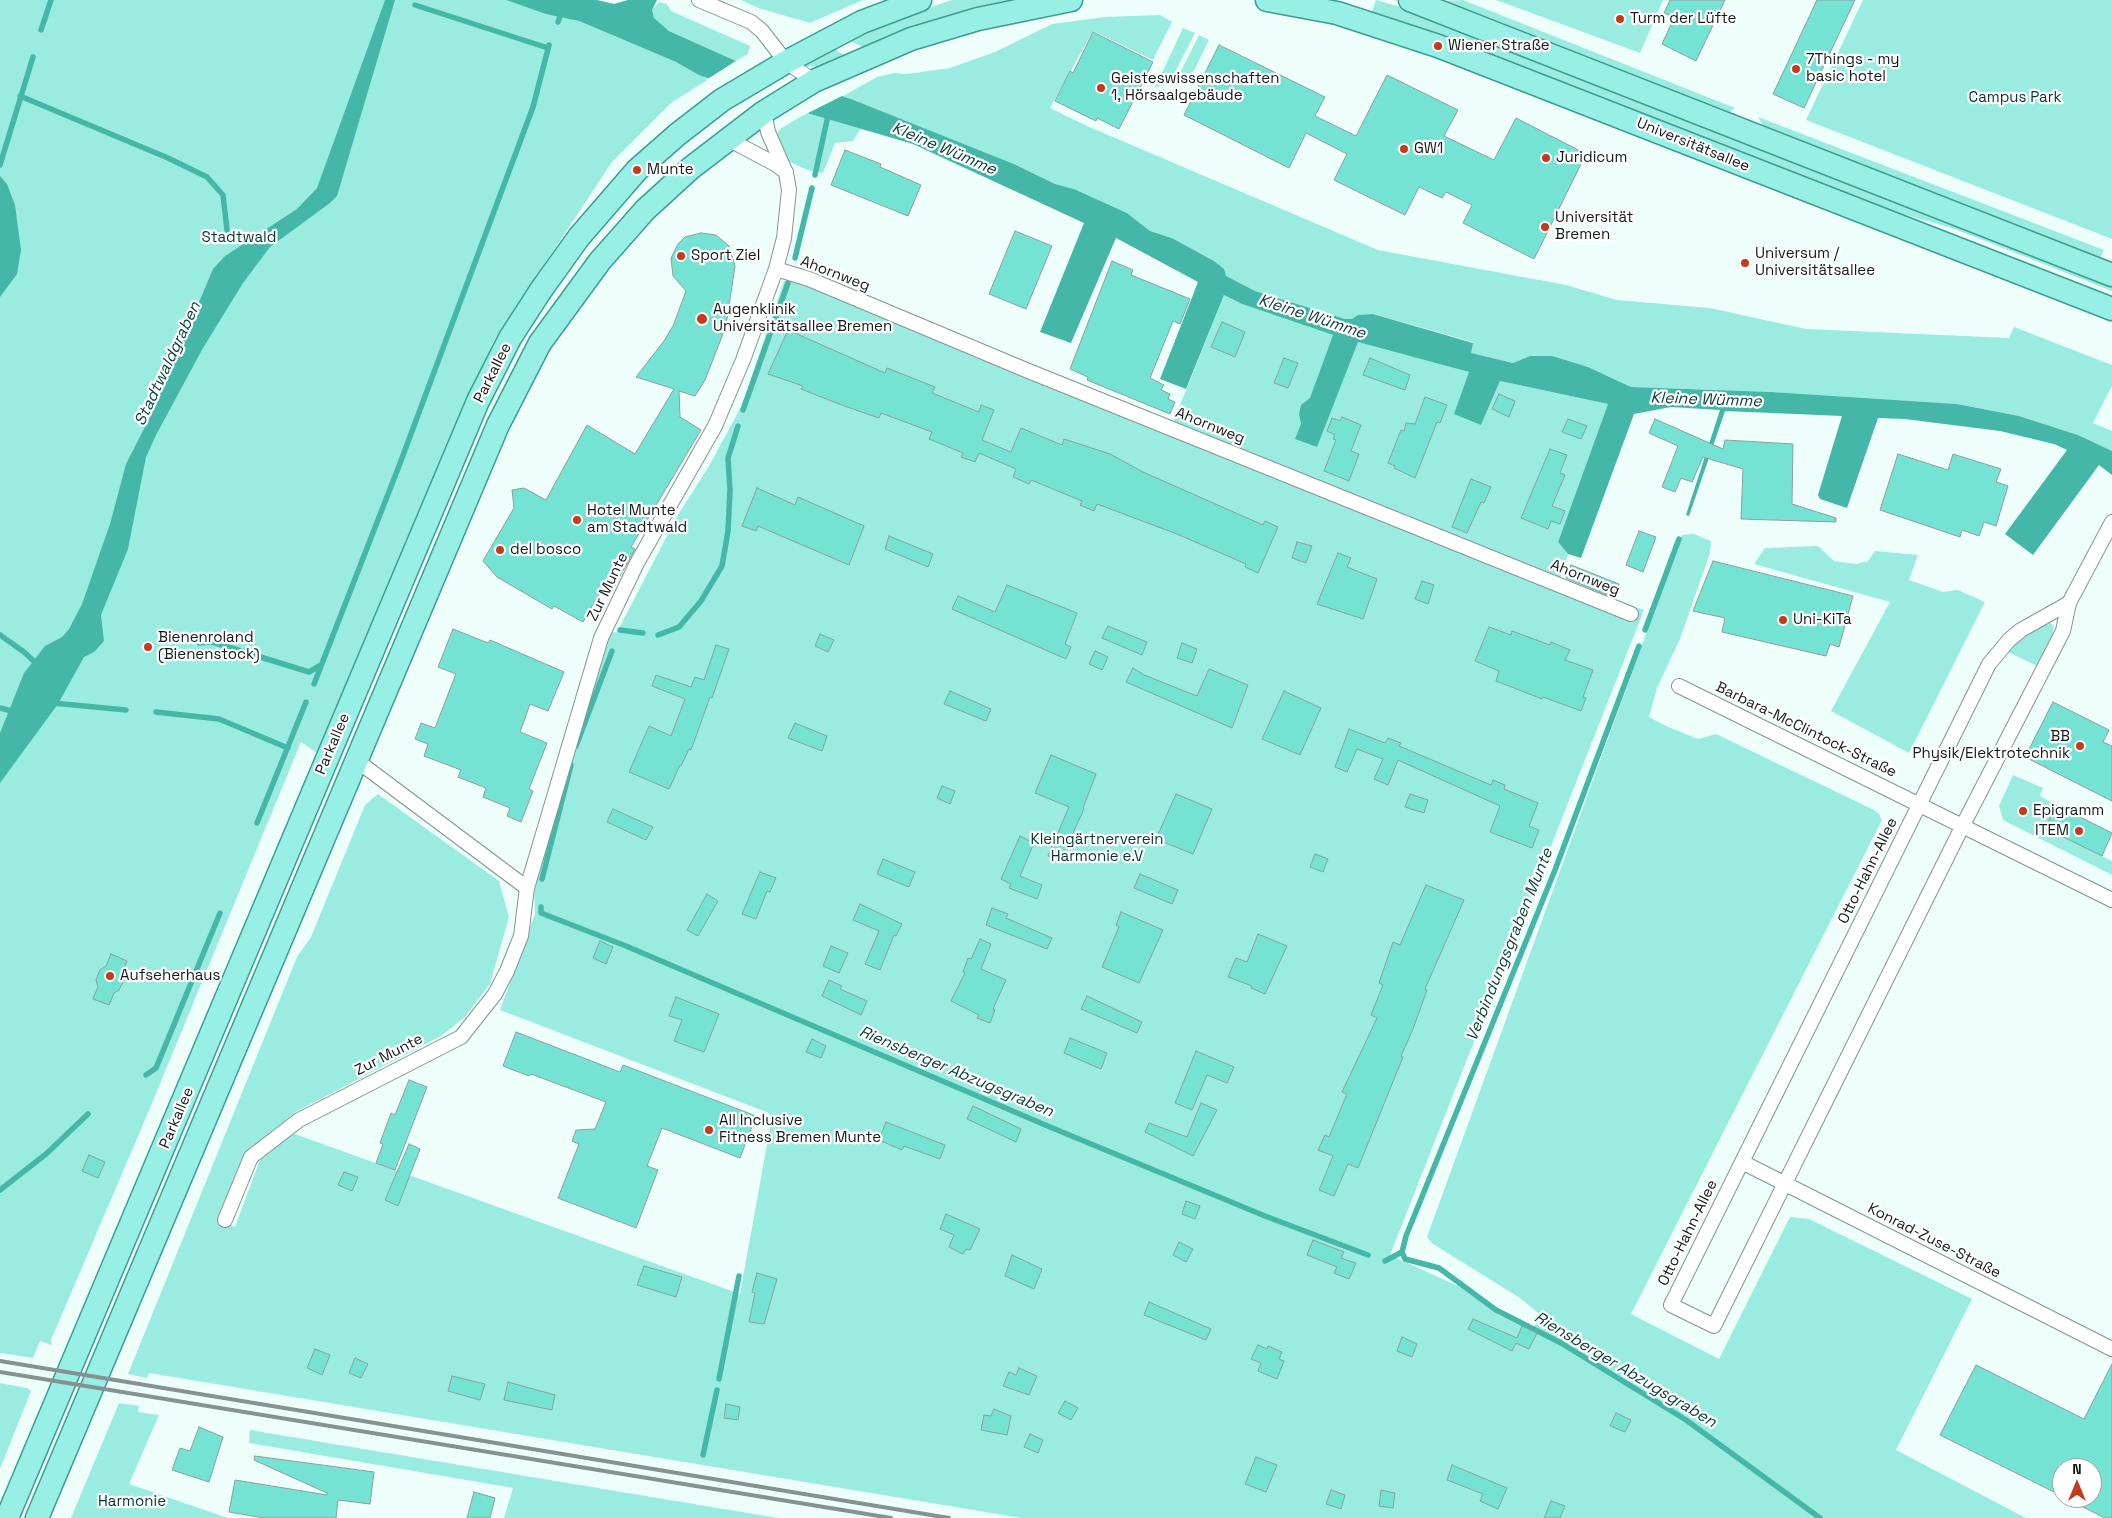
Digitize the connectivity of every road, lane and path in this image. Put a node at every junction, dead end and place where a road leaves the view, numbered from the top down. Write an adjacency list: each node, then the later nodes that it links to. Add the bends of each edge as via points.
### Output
1 (699, 0): 7 (street, via 751,22 762,31)
2 (920, 0): 7 (main road, via 862,22)
3 (1071, 0): 8 (main road, via 978,19 911,39)
4 (1267, 0): 6 (main road, Universitätsallee)
5 (1410, 0): 13 (main road)
6 (1338, 6): 14 (main road, Universitätsallee, via 1380,26 1521,77)
7 (780, 65): 8 (street); 28 (main road, Parkallee, via 722,100 637,170 579,237 515,330 478,401)
8 (814, 81): 9 (main road, Parkallee)
9 (764, 112): 10 (main road, Parkallee); 11 (street, Zur Munte, via 768,132)
10 (728, 139): 11 (street); 19 (main road, Parkallee, via 645,210 600,261 540,343 501,418)
11 (786, 172): 12 (street, Zur Munte, via 788,209)
12 (776, 269): 17 (street, Ahornweg, via 809,279); 22 (street, Zur Munte, via 715,426 637,563 601,638)
13 (2112, 274)
14 (2112, 309)
15 (2112, 522): 16 (street, Otto-Hahn-Allee)
16 (2070, 604): 20 (street, Otto-Hahn-Allee, via 2021,630 1998,652); 21 (street, Otto-Hahn-Allee, via 2063,631)
17 (1631, 614)
18 (1679, 686): 20 (street, Barbara-McClintock-Straße)
19 (356, 760): 22 (street); 29 (main road, Parkallee)
20 (1920, 804): 21 (street, Barbara-McClintock-Straße); 24 (street, Otto-Hahn-Allee)
21 (1963, 825): 23 (street, Barbara-McClintock-Straße); 25 (street, Otto-Hahn-Allee)
22 (528, 888): 26 (street, Zur Munte, via 521,936 507,971 495,994 461,1037 299,1120 258,1151 251,1157)
23 (2112, 900)
24 (1742, 1162): 25 (street, Konrad-Zuse-Straße); 25 (street, Otto-Hahn-Allee, via 1671,1304 1714,1326)
25 (1785, 1185): 27 (street, Konrad-Zuse-Straße)
26 (225, 1220)
27 (2112, 1349)
28 (7, 1518)
29 (37, 1518)

